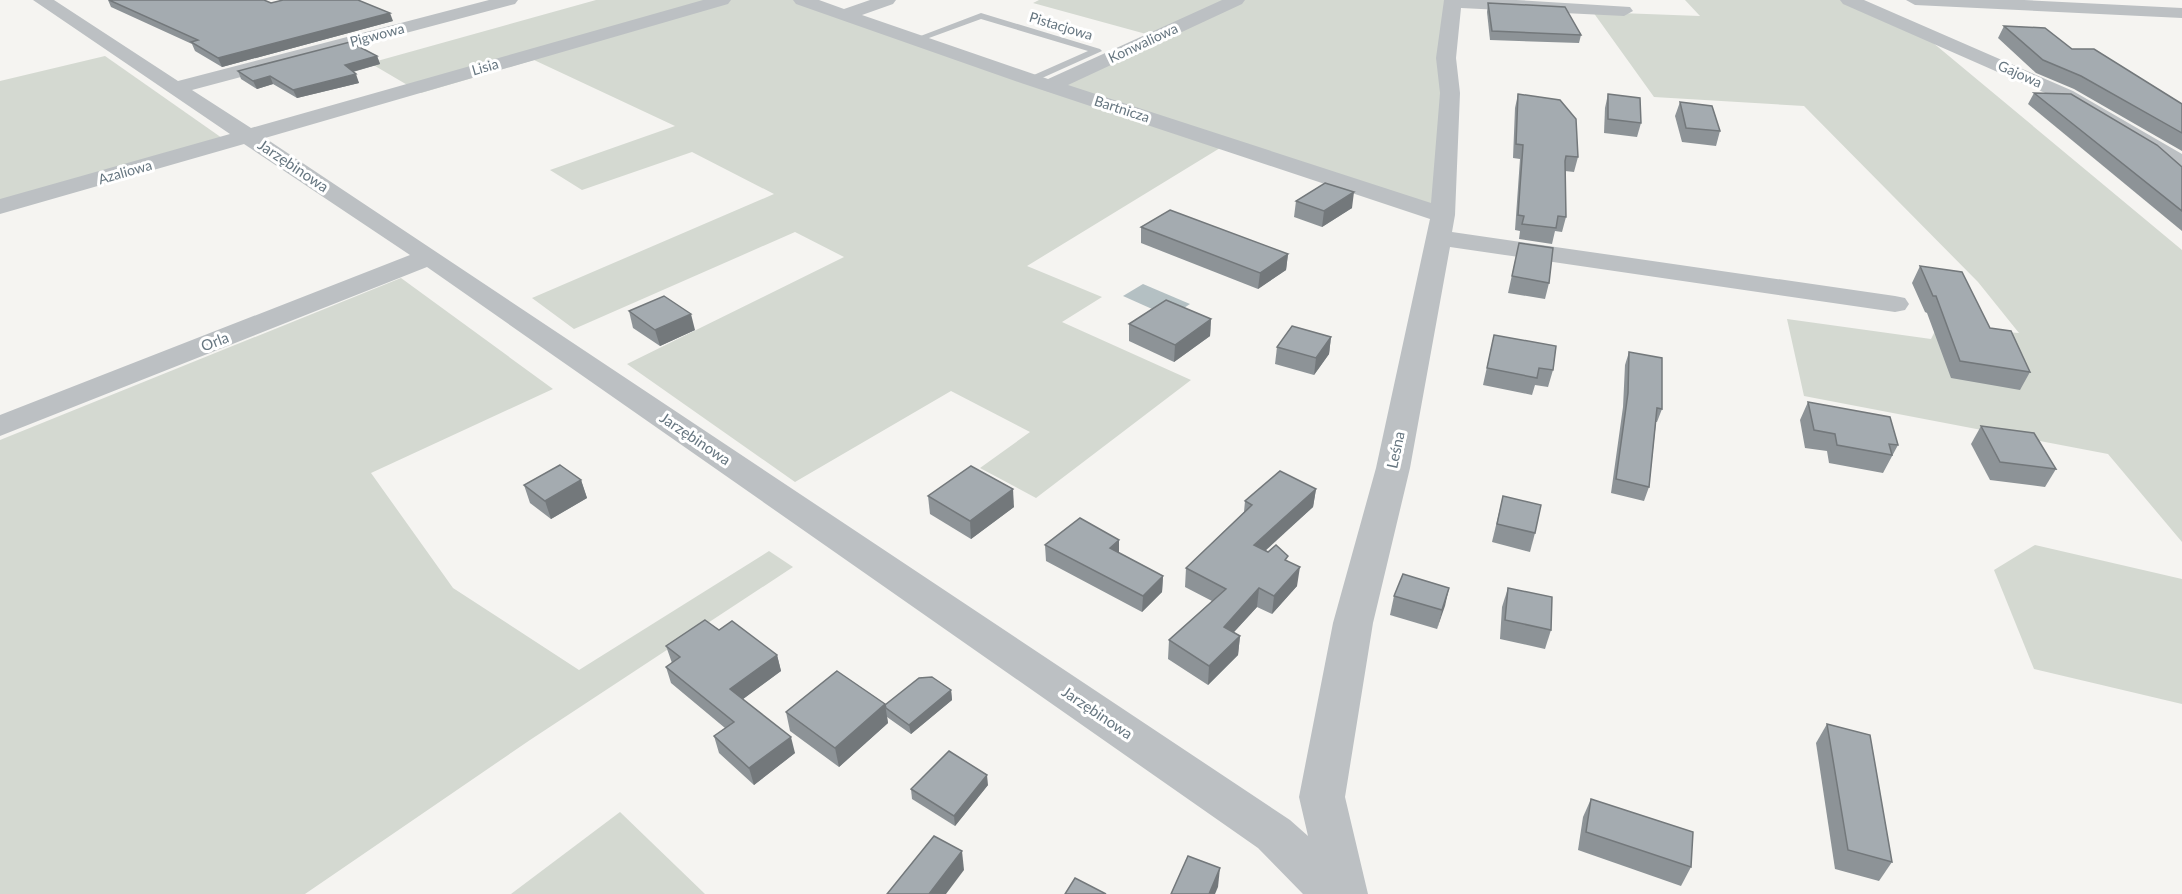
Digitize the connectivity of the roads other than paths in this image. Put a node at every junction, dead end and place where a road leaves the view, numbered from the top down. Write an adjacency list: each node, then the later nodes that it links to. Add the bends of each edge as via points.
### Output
1 (42, 0): 15 (street, Jarzębinowa)
2 (509, 0): 15 (street, Pigwowa)
3 (722, 0): 16 (street, Lisia)
4 (802, 0): 12 (street, Bartnicza)
5 (887, 0): 12 (street)
6 (1236, 0): 14 (street, Konwaliowa)
7 (1849, 0): 17 (street, Gajowa, via 2067,95)
8 (1915, 0): 11 (street)
9 (1453, 1): 10 (street); 19 (street, Leśna, via 1446,58 1449,93)
10 (1624, 10)
11 (2182, 13)
12 (844, 15): 13 (street, Bartnicza)
13 (915, 40): 14 (street, Bartnicza); 14 (lane, Pistacjowa, via 981,16 1097,51)
14 (1041, 83): 19 (street, Bartnicza)
15 (175, 88): 16 (street, Jarzębinowa)
16 (250, 138): 18 (street, Azaliowa); 20 (street, Jarzębinowa)
17 (2182, 165)
18 (0, 207)
19 (1440, 226): 21 (street, Bartnicza); 24 (street, Leśna, via 1393,468 1353,623 1322,797)
20 (430, 257): 22 (street, Orla); 23 (street, Jarzębinowa, via 1274,834)
21 (1895, 304)
22 (0, 426)
23 (1336, 894)
24 (1344, 894)

